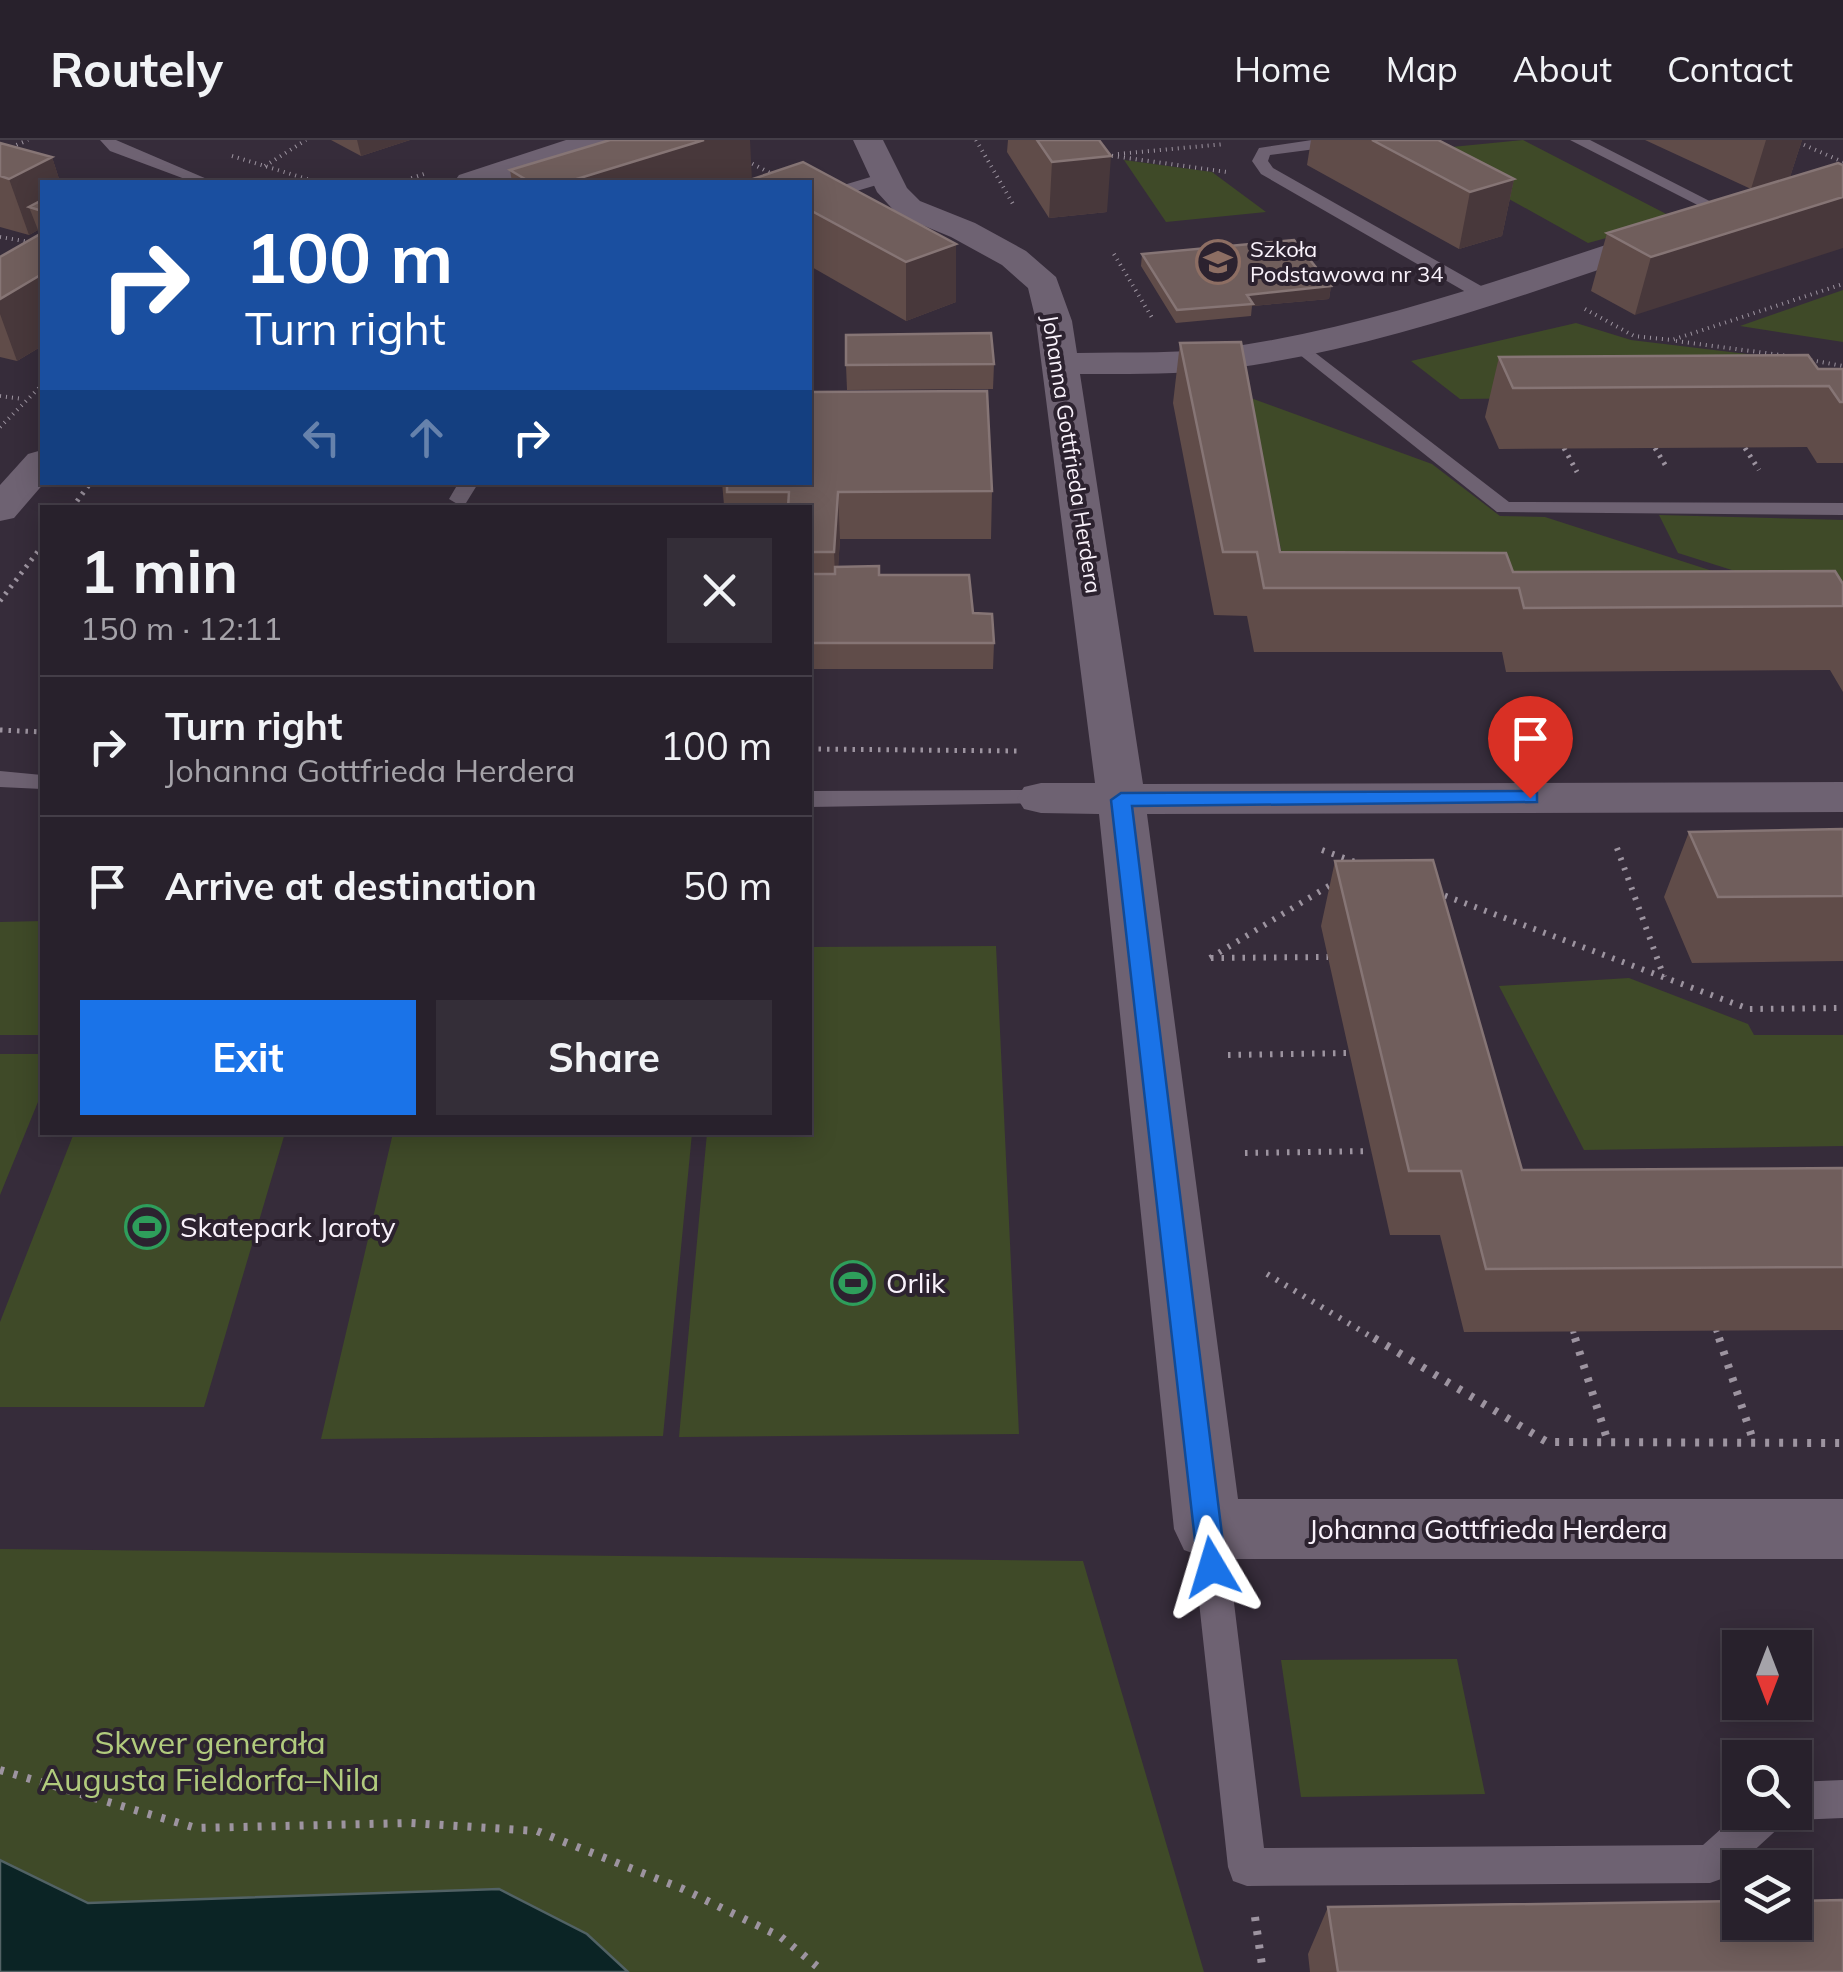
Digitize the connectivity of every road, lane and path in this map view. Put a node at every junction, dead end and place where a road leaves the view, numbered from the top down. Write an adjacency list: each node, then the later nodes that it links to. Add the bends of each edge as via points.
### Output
1 (28, 140): 12 (path)
2 (108, 140): 18 (lane)
3 (306, 140): 15 (path)
4 (596, 140): 20 (street)
5 (868, 140): 17 (street, Johanna Gottfrieda Herdera)
6 (976, 140): 24 (path)
7 (1346, 140): 30 (lane, via 1264,151 1260,161)
8 (1578, 140): 25 (lane)
9 (1794, 140): 14 (path)
10 (1234, 143): 16 (path, via 1106,155)
11 (216, 150): 15 (path)
12 (0, 152)
13 (741, 158): 21 (path)
14 (1843, 162)
15 (265, 166): 19 (path)
16 (1233, 174)
17 (884, 178): 22 (lane); 35 (street, Johanna Gottfrieda Herdera, via 909,208 1014,258 1044,284)
18 (201, 180)
19 (310, 180)
20 (476, 180)
21 (783, 180)
22 (812, 199)
23 (1767, 206): 25 (street)
24 (1016, 209)
25 (1729, 215): 30 (street)
26 (2, 232): 27 (path)
27 (40, 243)
28 (1114, 254): 32 (path)
29 (1843, 284): 33 (path)
30 (1484, 295): 34 (street)
31 (1572, 302): 33 (path, via 1634,336)
32 (1157, 326)
33 (1672, 340): 36 (path)
34 (1296, 343): 35 (street, via 1233,357); 45 (lane, via 1504,508)
35 (1060, 364): 57 (street, Johanna Gottfrieda Herdera)
36 (1843, 366)
37 (40, 387): 39 (path)
38 (0, 396): 39 (path)
39 (24, 400): 40 (path)
40 (0, 427)
41 (40, 464): 44 (street)
42 (90, 485): 43 (path)
43 (74, 505)
44 (0, 509)
45 (1843, 509)
46 (40, 549): 47 (path)
47 (0, 602)
48 (0, 730): 49 (path)
49 (40, 732)
50 (812, 749): 51 (path)
51 (1020, 750)
52 (0, 780): 53 (lane)
53 (40, 782)
54 (1843, 797): 57 (street)
55 (1041, 798): 56 (lane); 57 (street)
56 (812, 799)
57 (1121, 800): 74 (street, Johanna Gottfrieda Herdera)
58 (1618, 848): 62 (path)
59 (1322, 850): 61 (path, via 1363,865 1210,958)
60 (1434, 892): 62 (path)
61 (1328, 957)
62 (1665, 978): 63 (path, via 1748,1009)
63 (1843, 1008)
64 (1350, 1053): 65 (path)
65 (1228, 1054)
66 (1371, 1151): 67 (path)
67 (1246, 1153)
68 (1267, 1274): 71 (path, via 1547,1442)
69 (1716, 1330): 72 (path)
70 (1573, 1331): 71 (path)
71 (1608, 1442): 72 (path)
72 (1754, 1443): 73 (path)
73 (1843, 1443)
74 (1208, 1529): 75 (street, Johanna Gottfrieda Herdera); 79 (lane, via 1248,1867 1710,1864)
75 (1843, 1529)
76 (0, 1770): 80 (path, via 196,1828 412,1822 537,1831 781,1937)
77 (1843, 1799): 78 (lane)
78 (1812, 1800)
79 (1748, 1830)
80 (824, 1972)

